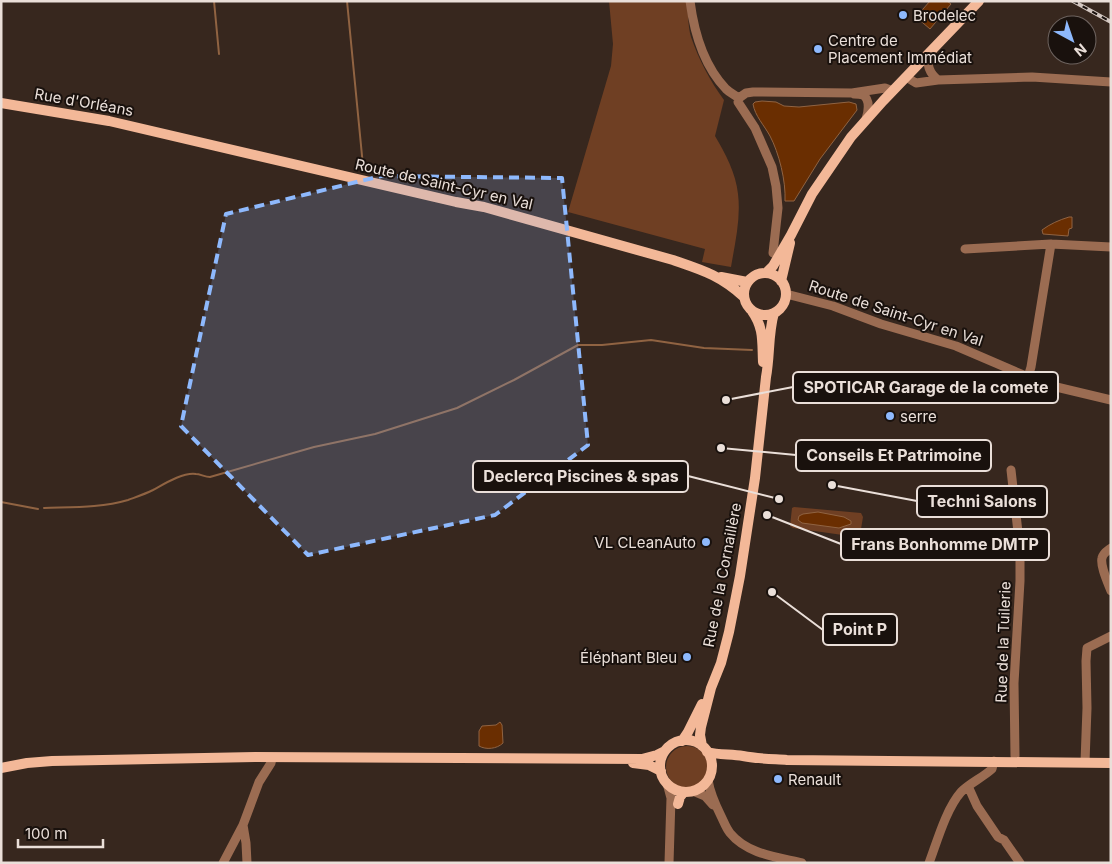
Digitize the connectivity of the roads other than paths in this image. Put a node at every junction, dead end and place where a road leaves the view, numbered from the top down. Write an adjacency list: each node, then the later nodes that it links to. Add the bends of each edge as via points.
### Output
1 (690, 1): 9 (street, via 695,30 716,77)
2 (979, 1): 3 (main road)
3 (928, 54): 4 (main road); 5 (street, via 929,69)
4 (906, 77): 5 (street, via 916,83); 7 (main road)
5 (938, 80): 6 (street, via 1032,77)
6 (1111, 82)
7 (892, 91): 8 (street, via 885,88); 11 (main road)
8 (852, 93): 9 (street, via 753,92); 11 (street, via 866,99)
9 (739, 98): 17 (street, via 738,102 755,128 772,167 778,208)
10 (1, 103): 12 (main road, Rue d'Orléans)
11 (866, 120): 13 (main road, via 812,194)
12 (160, 132): 19 (main road, Route de Saint-Cyr en Val, via 484,208 673,260)
13 (791, 236): 18 (main road); 20 (main road)
14 (1051, 244): 15 (street); 16 (street); 27 (street)
15 (1111, 247)
16 (965, 249)
17 (772, 253)
18 (766, 273): 20 (main road, via 777,276); 21 (main road, via 758,274)
19 (718, 277): 21 (main road, Route de Saint-Cyr en Val); 23 (main road, Route de Saint-Cyr en Val)
20 (781, 281): 22 (main road)
21 (747, 282): 23 (main road)
22 (786, 294): 25 (main road, via 783,305); 27 (street, Route de Saint-Cyr en Val, via 956,346)
23 (744, 297): 24 (main road)
24 (751, 310): 25 (main road, via 762,315); 26 (main road, Rue de la Cornaillère, via 761,330)
25 (774, 313): 26 (main road, Rue de la Cornaillère)
26 (766, 377): 33 (main road, Rue de la Cornaillère, via 740,576 729,632)
27 (1028, 378): 28 (street, Route de Saint-Cyr en Val)
28 (1111, 400)
29 (1011, 470): 37 (street, Rue de la Tuilerie, via 1020,550 1014,682)
30 (1111, 548): 31 (street, via 1101,558)
31 (1111, 592)
32 (1111, 636): 41 (street, via 1087,648)
33 (711, 688): 34 (main road, Rue de la Cornaillère); 36 (main road, Rue de la Cornaillère, via 700,735)
34 (682, 741): 35 (main road); 36 (main road, via 696,743)
35 (665, 751): 39 (main road, via 642,759); 44 (main road)
36 (712, 754): 40 (main road, via 792,760); 45 (main road); 45 (main road)
37 (1015, 756)
38 (272, 758): 39 (main road); 43 (main road, via 52,761); 51 (street)
39 (605, 760): 44 (main road, via 648,765)
40 (994, 761): 41 (main road); 47 (street, via 992,770)
41 (1084, 762): 42 (main road)
42 (1111, 763)
43 (1, 768)
44 (661, 771): 46 (main road)
45 (710, 775): 48 (main road, via 700,788); 50 (street, via 710,792)
46 (667, 784): 48 (main road); 54 (street, via 671,798)
47 (968, 786): 56 (street, via 945,821); 57 (street, via 977,806)
48 (688, 792): 49 (main road, via 680,797); 50 (street, via 705,796)
49 (678, 804): 54 (street)
50 (721, 816): 55 (street, via 742,845)
51 (243, 825): 52 (street); 53 (street)
52 (223, 863)
53 (246, 863)
54 (670, 863)
55 (802, 863)
56 (929, 863)
57 (1020, 863)

